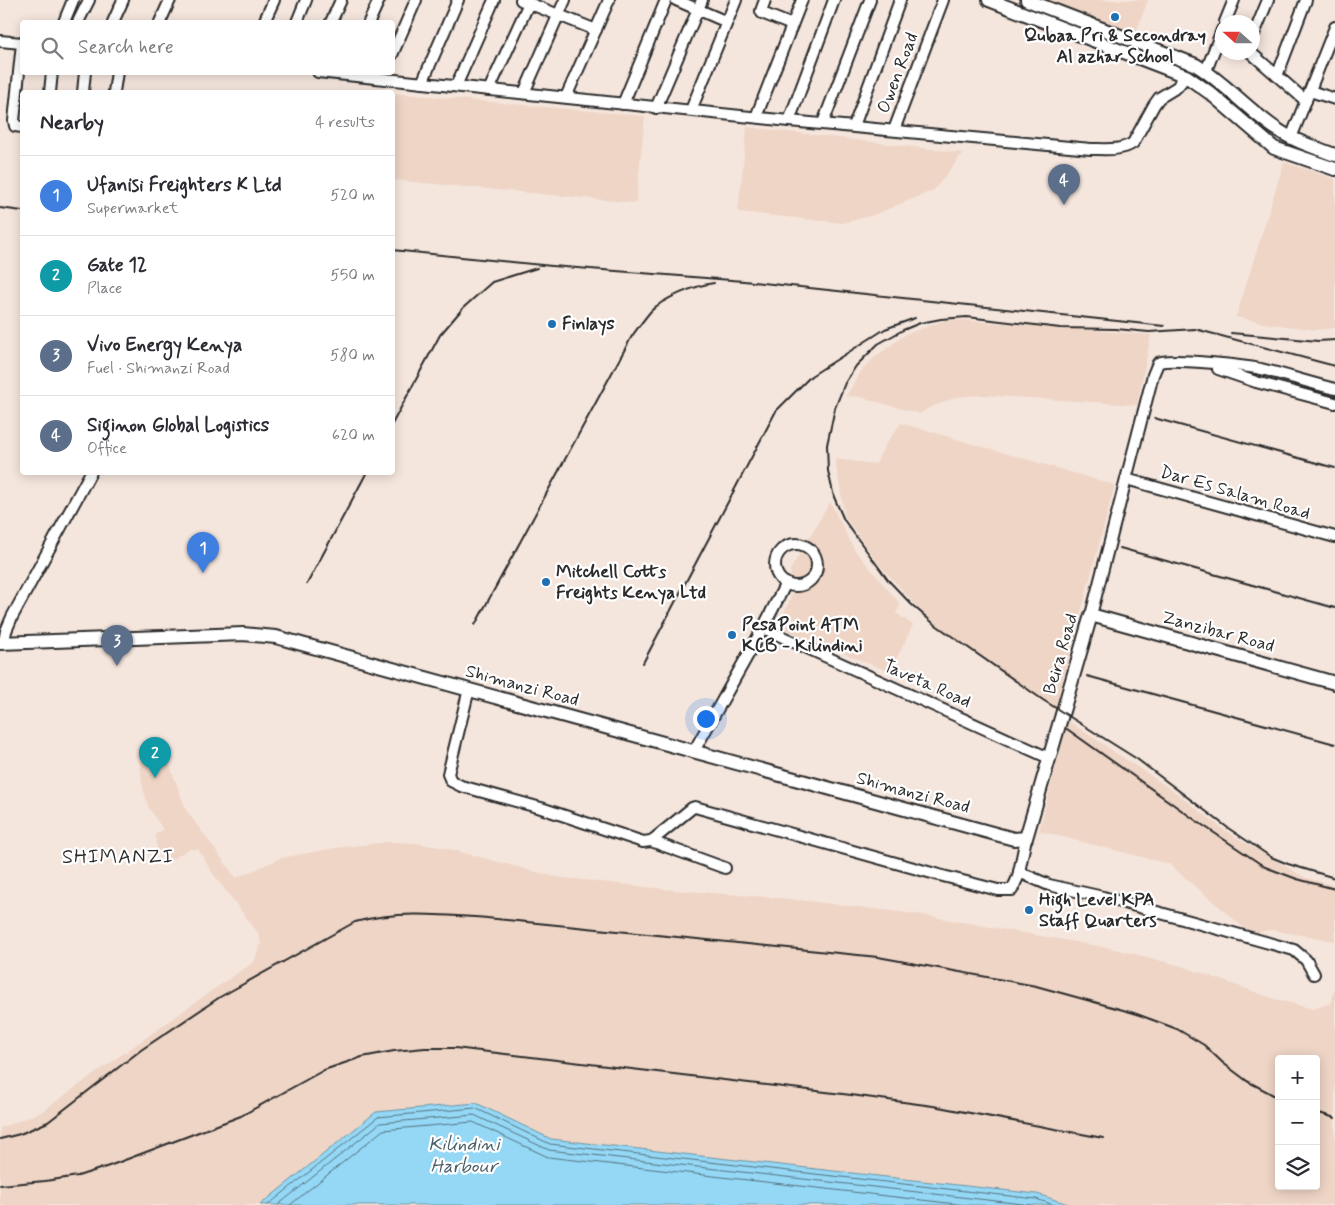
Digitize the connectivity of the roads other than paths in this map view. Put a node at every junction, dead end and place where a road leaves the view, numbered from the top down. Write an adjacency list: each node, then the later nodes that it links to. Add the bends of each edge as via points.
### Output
1 (73, 0): 32 (street)
2 (88, 0): 33 (street)
3 (123, 0): 34 (street)
4 (170, 0): 35 (street)
5 (274, 0): 36 (street)
6 (306, 0): 37 (street)
7 (341, 0): 38 (street)
8 (379, 0): 39 (street)
9 (416, 0): 47 (street)
10 (458, 0): 59 (street)
11 (494, 0): 60 (street)
12 (565, 0): 30 (street)
13 (609, 0): 43 (street)
14 (666, 0): 69 (street)
15 (676, 0): 29 (street)
16 (736, 0): 41 (street)
17 (765, 0): 42 (street, via 762,13)
18 (802, 0): 42 (street)
19 (834, 0): 73 (street)
20 (870, 0): 74 (street)
21 (900, 0): 75 (street)
22 (943, 0): 77 (street, Owen Road)
23 (989, 0): 57 (main road)
24 (1026, 0): 51 (main road)
25 (1234, 0): 31 (street)
26 (1268, 0): 40 (street)
27 (1306, 0): 58 (street)
28 (526, 1): 30 (street); 64 (street)
29 (700, 5): 41 (street); 70 (street)
30 (558, 15): 43 (street); 65 (street)
31 (1229, 15)
32 (65, 20)
33 (79, 20)
34 (114, 20)
35 (161, 20)
36 (265, 20)
37 (298, 20)
38 (332, 20)
39 (370, 20)
40 (1260, 20)
41 (727, 22): 71 (street)
42 (792, 25): 72 (street)
43 (596, 30): 67 (street)
44 (1334, 32): 66 (street)
45 (0, 41): 46 (street)
46 (20, 43)
47 (395, 48)
48 (1215, 48): 51 (street)
49 (1259, 60): 58 (street)
50 (20, 62): 76 (street, via 14,121 15,126)
51 (1206, 71): 78 (main road, via 1274,128)
52 (52, 75): 61 (street)
53 (85, 75): 62 (street)
54 (117, 75): 63 (street)
55 (366, 75): 56 (street)
56 (384, 76): 59 (street)
57 (1186, 76): 77 (street, via 1154,105 1133,143 1127,147 1091,149); 80 (main road, via 1274,148)
58 (1277, 76): 66 (street)
59 (422, 83): 60 (street)
60 (456, 86): 64 (street)
61 (50, 90)
62 (83, 90)
63 (114, 90)
64 (489, 90): 65 (street)
65 (524, 93): 67 (street)
66 (1308, 96): 68 (street); 78 (street)
67 (566, 97): 69 (street)
68 (1335, 99)
69 (623, 104): 70 (street)
70 (656, 108): 71 (street)
71 (691, 110): 72 (street)
72 (756, 117): 73 (street)
73 (789, 121): 74 (street)
74 (823, 123): 75 (street)
75 (854, 126): 77 (street)
76 (20, 127)
77 (894, 130)
78 (1291, 138): 79 (main road)
79 (1335, 154)
80 (1335, 168)
81 (1201, 363): 82 (street, via 1259,369); 83 (street); 85 (street, Beira Road, via 1164,360 1156,366)
82 (1335, 389)
83 (1335, 403)
84 (89, 475): 90 (street, via 12,617)
85 (1126, 479): 86 (street, Dar Es Salam Road); 88 (street, Beira Road)
86 (1335, 537)
87 (786, 583): 87 (street, via 777,573 779,553 790,545 809,548 816,560 815,573 806,583); 89 (street)
88 (1091, 615): 91 (main road, Zanzibar Road); 94 (main road, Beira Road)
89 (764, 628): 93 (street); 94 (street, Taveta Road)
90 (2, 642): 92 (main road, Shimanzi Road, via 261,635)
91 (1335, 683)
92 (469, 689): 93 (main road, Shimanzi Road); 96 (street, via 448,774 451,781 644,842)
93 (694, 751): 95 (main road, Shimanzi Road, via 1014,838)
94 (1049, 758): 95 (main road, Beira Road)
95 (1026, 838): 98 (street)
96 (651, 841): 97 (street); 98 (street, via 696,807 998,890 1012,890)
97 (725, 868)
98 (1019, 872): 99 (street, via 1049,884 1294,950 1306,960)
99 (1314, 974)

